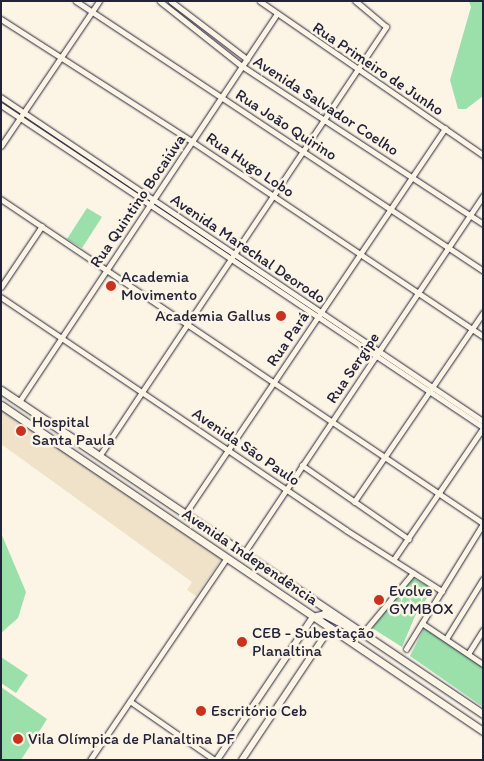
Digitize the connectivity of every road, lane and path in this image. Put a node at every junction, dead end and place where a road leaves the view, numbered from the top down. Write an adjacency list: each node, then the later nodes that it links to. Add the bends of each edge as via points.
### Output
1 (76, 1): 7 (street, Rua João Quirino)
2 (99, 1): 7 (street)
3 (160, 1): 12 (street, Avenida Salvador Coelho)
4 (171, 1): 11 (street, Avenida Salvador Coelho)
5 (260, 1): 8 (street, Rua Primeiro de Junho)
6 (355, 1): 13 (street, via 386,27)
7 (92, 12): 10 (street); 14 (street, Rua João Quirino)
8 (277, 14): 11 (street, Rua Quintino Bocaiúva); 13 (street, Rua Primeiro de Junho)
9 (1, 19): 10 (street, Rua Hugo Lobo)
10 (61, 57): 17 (street); 21 (street, Rua Hugo Lobo)
11 (247, 60): 12 (street, Rua Quintino Bocaiúva)
12 (242, 66): 14 (street, Rua Quintino Bocaiúva); 19 (street, Avenida Salvador Coelho)
13 (358, 68): 19 (street); 20 (street, Rua Primeiro de Junho)
14 (222, 97): 21 (street, Rua Quintino Bocaiúva); 23 (street, Rua João Quirino)
15 (1, 98): 17 (street, Avenida Marechal Deorodo)
16 (1, 105): 18 (street, Avenida Marechal Deorodo)
17 (24, 113): 18 (street); 29 (street, Avenida Marechal Deorodo)
18 (20, 118): 22 (street); 29 (street, Avenida Marechal Deorodo)
19 (325, 120): 23 (street); 25 (street, Avenida Salvador Coelho)
20 (445, 129): 24 (street, Rua Primeiro de Junho); 25 (street, Rua Pará)
21 (193, 142): 26 (street, Rua Hugo Lobo); 29 (street, Rua Quintino Bocaiúva)
22 (1, 146)
23 (304, 152): 26 (street); 30 (street, Rua João Quirino)
24 (483, 155)
25 (412, 178): 30 (street, Rua Pará); 31 (street, Avenida Salvador Coelho)
26 (275, 196): 35 (street, Rua Hugo Lobo); 36 (street)
27 (483, 196): 31 (street, Rua Sergipe)
28 (1, 199): 33 (street)
29 (152, 203): 36 (street, Avenida Marechal Deorodo); 37 (street, Rua Quintino Bocaiúva)
30 (391, 209): 34 (street, Rua João Quirino); 35 (street, Rua Pará)
31 (470, 216): 32 (street, Avenida Salvador Coelho); 34 (street, Rua Sergipe)
32 (483, 224)
33 (42, 226): 37 (street); 39 (street)
34 (449, 247): 38 (street, Rua João Quirino); 40 (street, Rua Sergipe)
35 (361, 254): 40 (street, Rua Hugo Lobo); 42 (street, Rua Pará)
36 (233, 258): 42 (street, Avenida Marechal Deorodo); 44 (street, Avenida Marechal Deorodo); 45 (street)
37 (107, 270): 45 (street); 48 (street, Rua Quintino Bocaiúva)
38 (483, 270)
39 (1, 287)
40 (418, 292): 46 (street, Rua Hugo Lobo); 49 (street, Rua Sergipe)
41 (1, 297): 48 (street, Avenida São Paulo)
42 (321, 313): 44 (street, Rua Pará); 49 (street, Avenida Marechal Deorodo)
43 (483, 313): 46 (street)
44 (318, 318): 50 (street, Avenida Marechal Deorodo); 51 (street, Rua Pará)
45 (188, 325): 51 (street); 55 (street)
46 (472, 328): 47 (street, Rua Hugo Lobo); 52 (street)
47 (483, 336)
48 (62, 338): 55 (street, Avenida São Paulo); 58 (street, Rua Quintino Bocaiúva)
49 (379, 351): 50 (street, Rua Sergipe); 52 (street, Avenida Marechal Deorodo)
50 (375, 356): 54 (street, Avenida Marechal Deorodo); 60 (street, Rua Sergipe)
51 (274, 382): 60 (street); 63 (street, Rua Pará)
52 (432, 387): 54 (street); 61 (street, Avenida Marechal Deorodo)
53 (1, 390): 56 (main road, Avenida Independência)
54 (429, 392): 62 (street, Avenida Marechal Deorodo); 65 (street)
55 (142, 393): 63 (street, Avenida São Paulo); 64 (street)
56 (9, 396): 57 (main road); 58 (main road, Avenida Independência)
57 (1, 400)
58 (19, 402): 64 (main road, Avenida Independência)
59 (1, 405): 71 (main road, Avenida Independência)
60 (331, 421): 65 (street); 66 (street, Rua Sergipe)
61 (483, 421)
62 (483, 427): 70 (street)
63 (228, 450): 68 (street, Avenida São Paulo); 74 (street, Rua Pará)
64 (100, 455): 67 (main road, Avenida Independência)
65 (385, 457): 70 (street); 73 (street)
66 (302, 465): 68 (street, Rua Sergipe); 73 (street)
67 (141, 482): 69 (main road, Avenida Independência); 71 (main road, via 140,491)
68 (286, 489): 77 (street, Rua Sergipe); 79 (street, Avenida São Paulo)
69 (152, 490): 72 (main road, via 146,492); 74 (main road, Avenida Independência)
70 (439, 493): 75 (street); 76 (street)
71 (133, 494): 72 (main road, Avenida Independência)
72 (144, 501): 78 (main road, Avenida Independência)
73 (354, 502): 76 (street)
74 (185, 514): 77 (main road, Avenida Independência)
75 (483, 523): 86 (street)
76 (409, 539): 79 (street)
77 (244, 553): 81 (main road, Avenida Independência)
78 (227, 558): 84 (main road, Avenida Independência); 98 (street)
79 (394, 559): 80 (street, Avenida São Paulo)
80 (413, 572): 86 (street, Avenida São Paulo); 91 (street)
81 (272, 573): 83 (main road, Avenida Independência); 84 (main road)
82 (483, 578): 92 (street)
83 (282, 579): 85 (main road, via 275,582); 91 (main road, Avenida Independência)
84 (264, 583): 85 (main road, Avenida Independência)
85 (273, 588): 87 (main road, Avenida Independência)
86 (442, 591): 88 (street)
87 (313, 617): 89 (main road, Avenida Independência); 91 (main road, via 324,614); 102 (street)
88 (422, 623): 92 (street); 93 (street)
89 (330, 628): 97 (main road, Avenida Independência); 103 (street)
90 (483, 630): 94 (street)
91 (362, 632): 95 (main road, Avenida Independência)
92 (446, 639): 94 (street)
93 (406, 649)
94 (468, 654): 96 (street)
95 (395, 655): 97 (main road, via 394,662); 99 (main road, Avenida Independência)
96 (483, 664)
97 (388, 667): 100 (main road, Avenida Independência)
98 (130, 701): 101 (street); 102 (street)
99 (483, 714)
100 (483, 731)
101 (90, 760)
102 (216, 760)
103 (242, 760)

